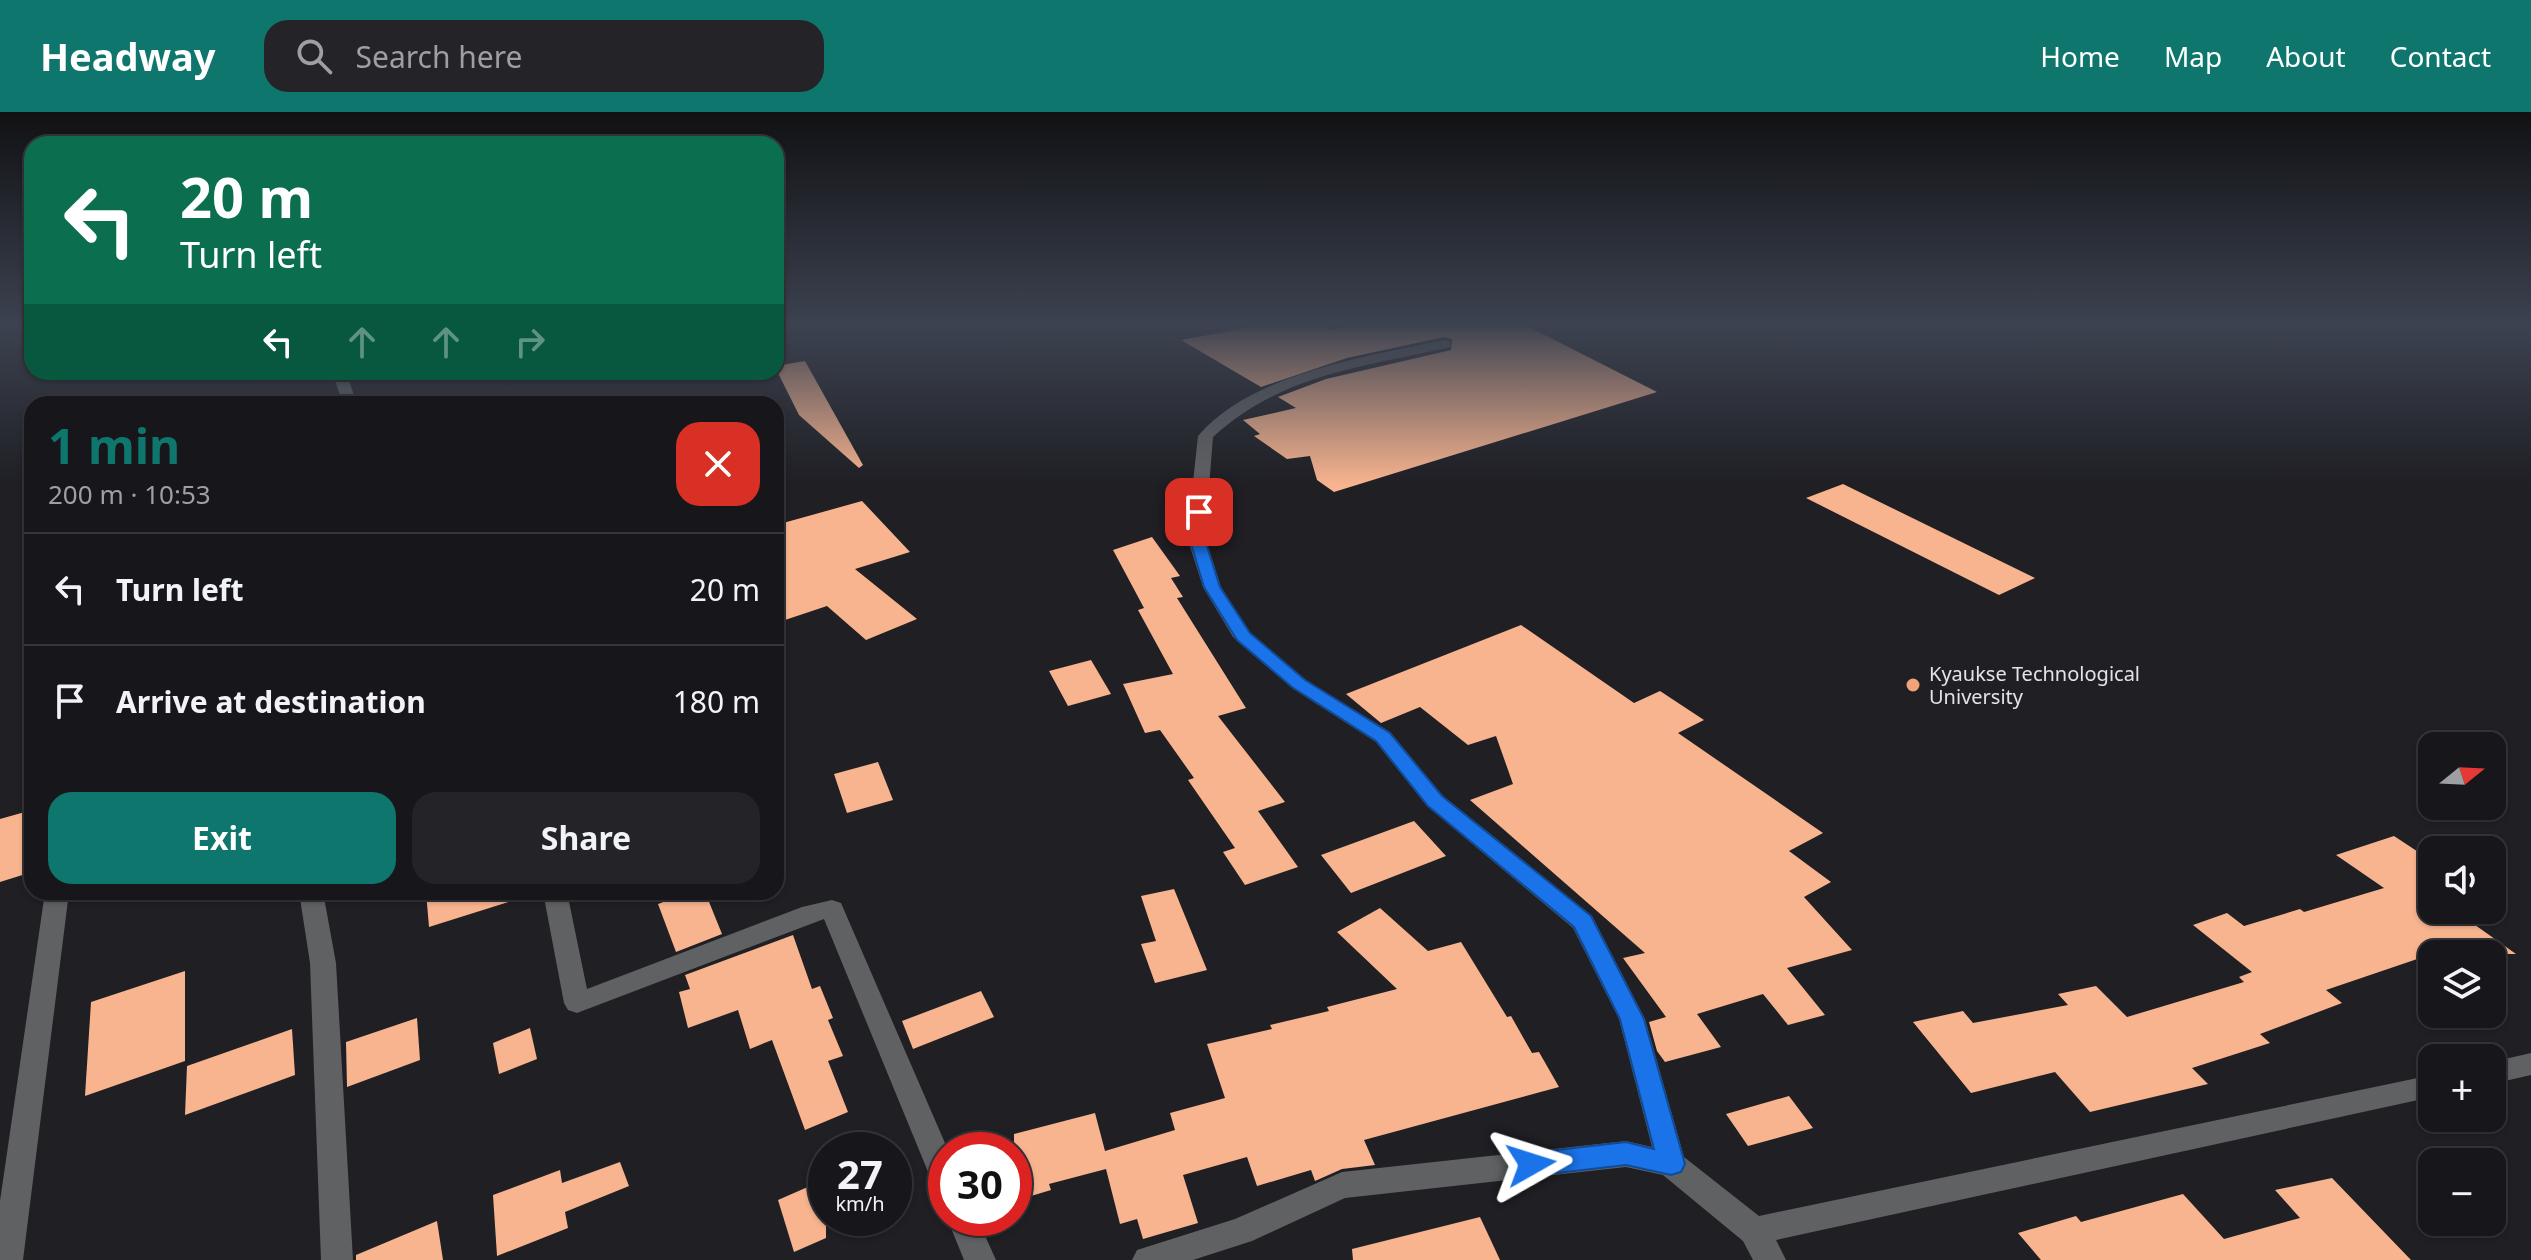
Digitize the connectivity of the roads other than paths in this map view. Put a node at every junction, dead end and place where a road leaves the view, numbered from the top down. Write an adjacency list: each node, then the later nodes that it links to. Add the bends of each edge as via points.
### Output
1 (1304, 378): 9 (street, via 1233,411 1206,436 1196,537 1212,587 1243,637 1299,684 1383,737 1435,801 1583,922 1632,1019)
2 (56, 900): 12 (street)
3 (312, 900): 13 (street, via 323,963)
4 (557, 900): 8 (street, via 577,1003 832,909)
5 (2531, 1064): 6 (street)
6 (2506, 1070)
7 (2418, 1089): 10 (street)
8 (928, 1136)
9 (1671, 1164): 10 (street); 15 (street, via 1626,1154 1342,1185 1241,1231)
10 (1754, 1231): 16 (street)
11 (970, 1236): 14 (street)
12 (7, 1260)
13 (337, 1260)
14 (980, 1260)
15 (1148, 1260)
16 (1770, 1260)

